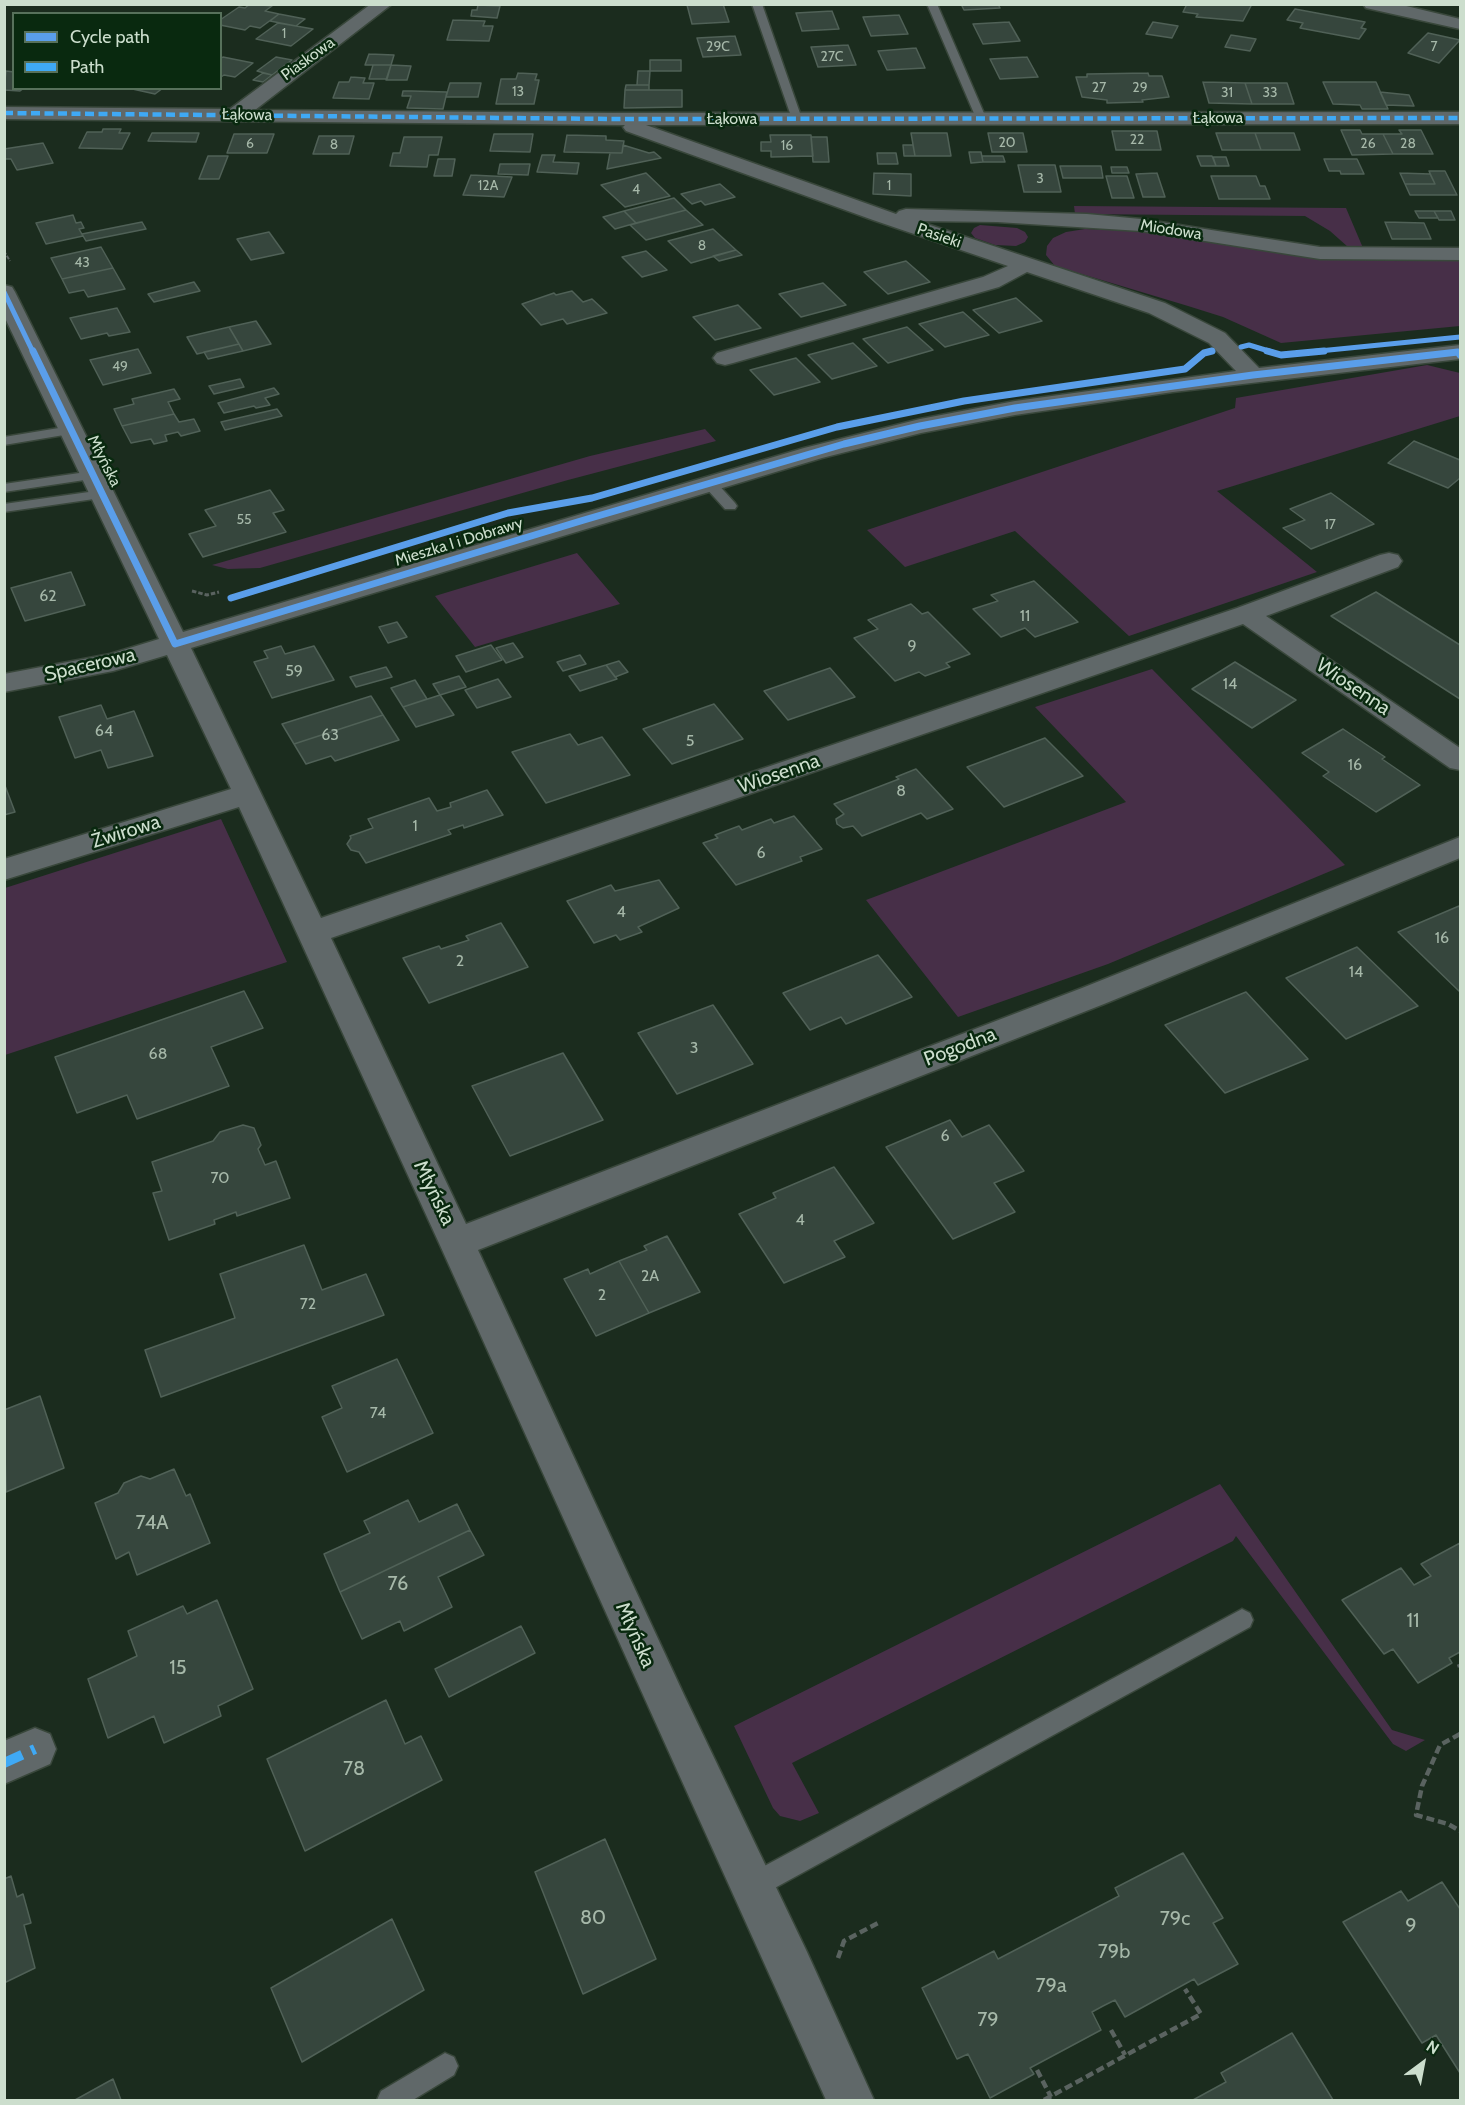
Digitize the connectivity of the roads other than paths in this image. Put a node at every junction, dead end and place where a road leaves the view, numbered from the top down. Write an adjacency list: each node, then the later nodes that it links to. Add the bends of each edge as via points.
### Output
1 (383, 4): 7 (street, Piaskowa)
2 (758, 4): 11 (lane)
3 (932, 4): 8 (lane)
4 (1372, 4): 5 (street)
5 (1461, 24)
6 (4, 113): 7 (street, Łąkowa)
7 (235, 115): 10 (street, Łąkowa)
8 (981, 118): 9 (street, Łąkowa); 11 (street, Łąkowa)
9 (1461, 118)
10 (611, 119): 11 (street, Łąkowa); 12 (street, Pasieki)
11 (797, 119)
12 (880, 216): 13 (street, Miodowa, via 1087,220 1158,227 1320,253); 14 (street, Pasieki)
13 (1461, 254)
14 (1023, 264): 18 (street, via 991,282); 19 (street, Pasieki, via 1181,318 1222,343)
15 (10, 281): 16 (street, Młyńska)
16 (13, 328): 20 (street, Młyńska)
17 (1460, 353): 19 (street, Mieszka I i Dobrawy)
18 (725, 358)
19 (1253, 375): 23 (street, Mieszka I i Dobrawy, via 969,416 853,442)
20 (71, 430): 21 (lane); 22 (street, Młyńska)
21 (4, 441)
22 (98, 484): 24 (lane); 26 (lane); 29 (street, Młyńska)
23 (710, 484): 25 (lane); 29 (street, Mieszka I i Dobrawy)
24 (4, 488)
25 (730, 506)
26 (4, 508)
27 (1389, 561): 28 (street, Wiosenna)
28 (1246, 614): 31 (street, Wiosenna); 35 (street, Wiosenna)
29 (175, 644): 30 (street, Spacerowa, via 80,669); 32 (street, Młyńska)
30 (4, 683)
31 (1461, 760)
32 (248, 794): 34 (street, Żwirowa); 35 (street, Młyńska)
33 (1461, 847): 36 (street, Pogodna, via 1093,996)
34 (4, 870)
35 (311, 933): 36 (street, Młyńska)
36 (457, 1243): 38 (street, Młyńska)
37 (1242, 1620): 38 (lane)
38 (753, 1886): 41 (street, Młyńska)
39 (445, 2066): 40 (lane)
40 (390, 2100)
41 (850, 2100)

